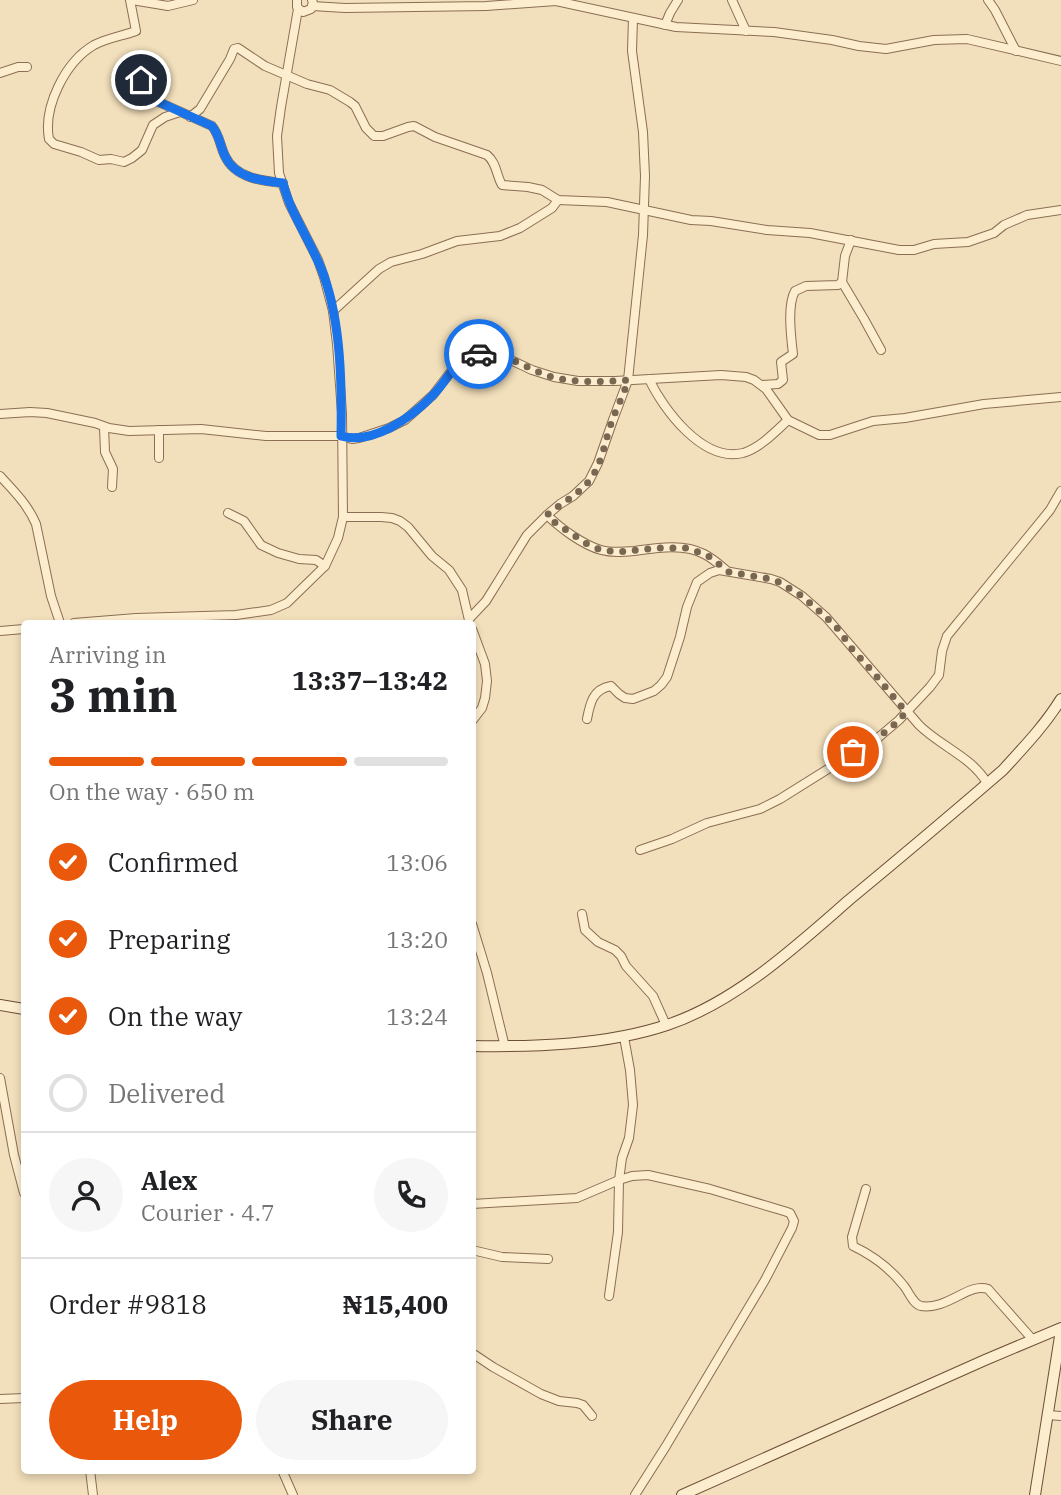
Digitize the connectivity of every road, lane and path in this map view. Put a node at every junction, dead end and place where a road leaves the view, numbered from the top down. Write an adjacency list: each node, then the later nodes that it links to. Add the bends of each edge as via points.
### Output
1 (131, 0): 2 (street, via 169,6); 17 (street, via 135,31 94,46 68,69 50,114 49,139 99,160 124,162 142,150 153,125)
2 (193, 0)
3 (288, 0): 7 (street)
4 (678, 0): 9 (street)
5 (733, 0): 10 (street)
6 (988, 0): 11 (street)
7 (306, 4): 8 (street, via 345,8 556,1); 15 (street)
8 (633, 18): 9 (street); 21 (street, via 632,51 643,132)
9 (665, 25): 10 (street)
10 (746, 31): 11 (street, via 886,49 946,38 967,39)
11 (1016, 51): 12 (street)
12 (1061, 61)
13 (27, 67): 14 (street)
14 (0, 73)
15 (286, 75): 18 (street, via 235,48 200,109); 19 (street, via 277,136); 20 (street, via 351,102 374,136 414,126 487,155 502,184 542,190)
16 (141, 80): 17 (street, via 152,99)
17 (180, 112): 18 (street)
18 (190, 117): 19 (street, via 212,126 224,155 239,171 253,180)
19 (283, 183): 25 (street, via 312,246)
20 (558, 200): 21 (street, via 593,200); 25 (street, via 520,228 500,236 457,241 391,262)
21 (643, 209): 23 (street, via 691,220); 28 (street)
22 (1061, 210): 23 (street, via 1027,215 968,242 914,250)
23 (851, 240): 24 (street)
24 (842, 282): 26 (street); 29 (street, via 795,291 791,306 793,354 781,362 783,380)
25 (333, 311): 35 (street)
26 (881, 350)
27 (649, 379): 28 (street); 29 (street, via 729,375); 32 (street, via 657,397 692,438 724,452 744,453)
28 (628, 380): 35 (street, via 568,380 504,357 478,355 456,365 433,395 405,420 359,438); 41 (street, via 589,481)
29 (762, 385): 32 (street)
30 (1061, 397): 32 (street, via 873,421 825,436)
31 (1, 417): 33 (street, via 47,413)
32 (788, 420)
33 (104, 427): 34 (street); 38 (street)
34 (159, 430): 35 (street); 36 (street)
35 (341, 436): 42 (street)
36 (159, 457)
37 (0, 476): 46 (street, via 32,513)
38 (112, 487)
39 (1061, 491): 54 (street, via 947,636 939,674)
40 (228, 513): 43 (street, via 244,521 261,545)
41 (547, 515): 44 (street, via 601,550 687,548 707,555); 49 (street, via 527,535)
42 (343, 517): 43 (street); 48 (street, via 381,517 408,527 449,570 462,590)
43 (325, 566): 45 (street, via 287,603)
44 (729, 572): 54 (street, via 771,579 802,596 839,630); 56 (street, via 719,570 696,582 661,685 633,699 607,686 590,702)
45 (230, 619): 47 (street)
46 (59, 620)
47 (111, 620)
48 (470, 620)
49 (471, 620)
50 (21, 629): 51 (street)
51 (0, 631)
52 (476, 640): 55 (street, via 486,681 485,698)
53 (1061, 699): 57 (main road, via 1027,744)
54 (906, 712): 57 (street, via 929,735 981,772); 58 (street, via 879,737 780,799)
55 (476, 716)
56 (587, 719)
57 (987, 783): 63 (main road, via 784,956 704,1009)
58 (640, 850)
59 (582, 914): 63 (street, via 585,930 621,956 653,996)
60 (476, 937): 66 (street)
61 (0, 1004): 62 (main road)
62 (21, 1008)
63 (666, 1025): 64 (main road)
64 (624, 1037): 66 (main road); 68 (street, via 633,1094)
65 (476, 1046): 66 (main road)
66 (505, 1046)
67 (0, 1078): 69 (street)
68 (619, 1180): 71 (street, via 577,1198); 74 (street); 87 (street, via 649,1175 674,1180 790,1213 794,1221 765,1280)
69 (21, 1182)
70 (866, 1189): 76 (street, via 853,1246 882,1262 916,1304 944,1303 982,1287)
71 (476, 1204)
72 (476, 1251): 73 (street)
73 (548, 1259)
74 (609, 1296)
75 (1061, 1329): 76 (main road); 80 (main road)
76 (1033, 1340): 88 (main road)
77 (476, 1356): 81 (street, via 541,1394 583,1405)
78 (21, 1398): 79 (street)
79 (0, 1399)
80 (1048, 1415): 82 (street); 89 (main road)
81 (592, 1416)
82 (1061, 1416)
83 (90, 1474): 85 (street)
84 (284, 1474): 86 (street)
85 (93, 1495)
86 (293, 1495)
87 (635, 1495)
88 (682, 1495)
89 (1035, 1495)

